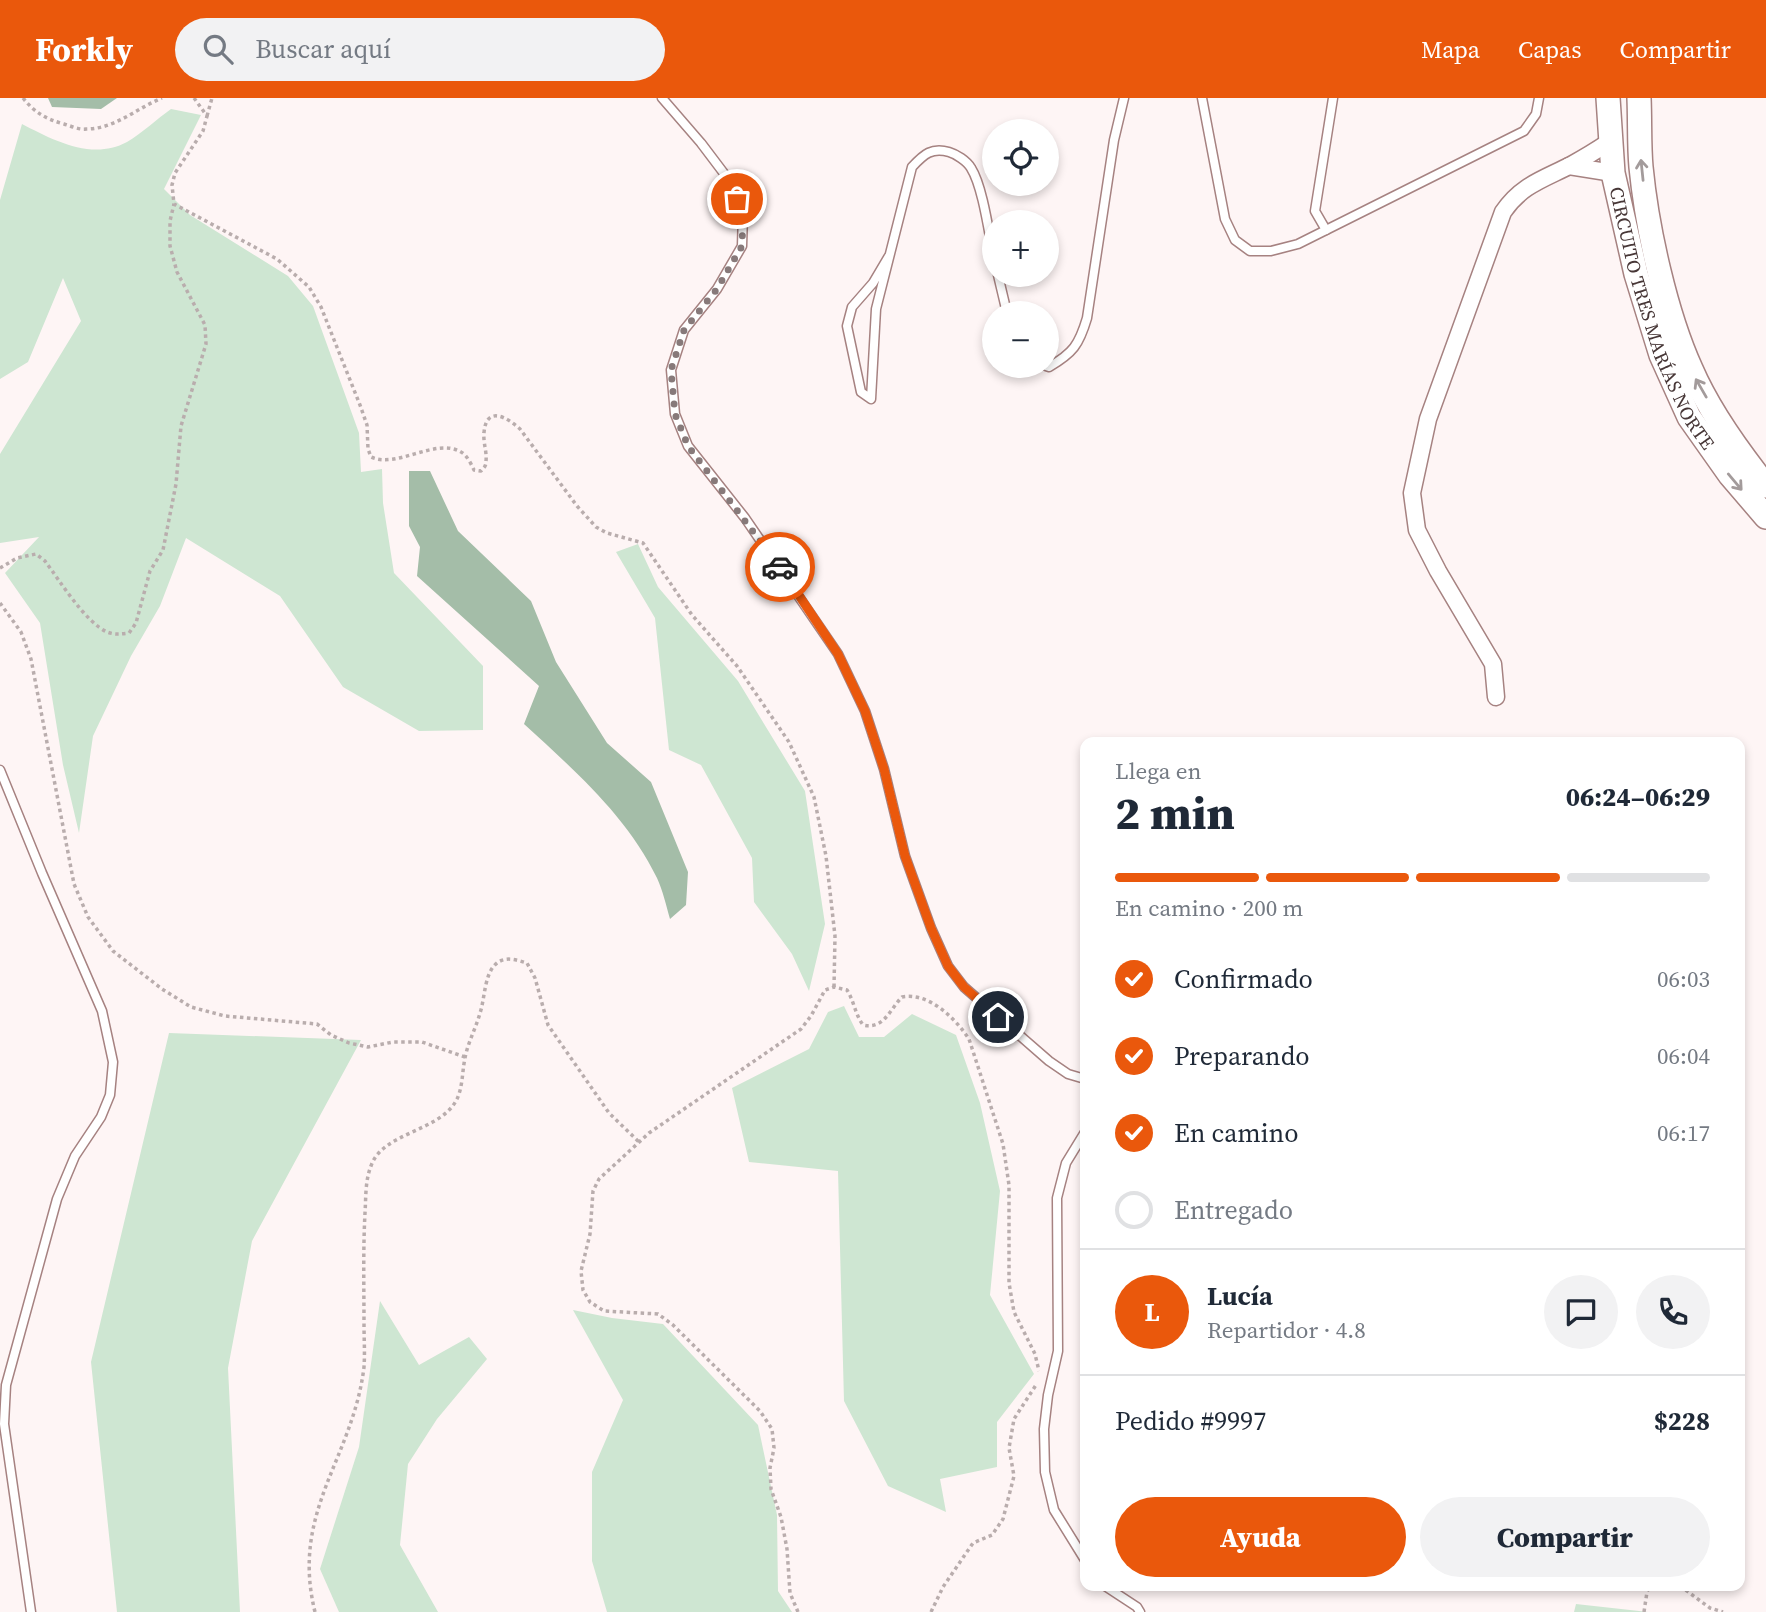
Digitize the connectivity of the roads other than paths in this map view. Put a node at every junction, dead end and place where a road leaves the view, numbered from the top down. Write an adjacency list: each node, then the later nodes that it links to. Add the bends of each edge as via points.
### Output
1 (662, 98): 19 (lane, via 732,184 743,214 742,246 717,289 684,330 671,370 675,414 688,446 745,518 838,654 865,711 905,856 948,966 964,987 1049,1061)
2 (1124, 98): 14 (lane, via 1087,318 1080,341)
3 (1202, 98): 12 (lane, via 1225,219 1235,240 1250,251 1271,251)
4 (1333, 98): 12 (lane, via 1315,211)
5 (1539, 98): 12 (lane, via 1536,114 1524,131)
6 (1608, 98): 8 (street, CIRCUITO TRES MARÍAS NORTE)
7 (1639, 98): 15 (street, CIRCUITO TRES MARÍAS NORTE, one-way to 7, via 1727,433 1691,371 1671,317 1641,168)
8 (1609, 142): 9 (street); 10 (street, CIRCUITO TRES MARÍAS NORTE)
9 (1569, 166): 10 (street); 17 (street, via 1513,197 1503,212 1427,419 1412,493 1417,530 1493,664)
10 (1613, 173): 16 (street, CIRCUITO TRES MARÍAS NORTE, one-way to 16, via 1636,274 1672,380 1689,417)
11 (983, 210): 13 (lane, via 970,166 953,153 926,152 912,167)
12 (1326, 230)
13 (889, 256): 13 (lane, via 852,307 847,326 861,392 872,399 876,309)
14 (1059, 361)
15 (1766, 486)
16 (1766, 517)
17 (1496, 697)
18 (0, 770): 23 (lane, via 102,1011 113,1062 110,1095 57,1199 6,1385 4,1424)
19 (1080, 1078)
20 (1080, 1140): 21 (lane, via 1066,1163 1058,1198 1058,1351 1044,1429 1045,1472 1055,1510)
21 (1080, 1552)
22 (1113, 1591): 24 (lane)
23 (31, 1612)
24 (1140, 1612)

